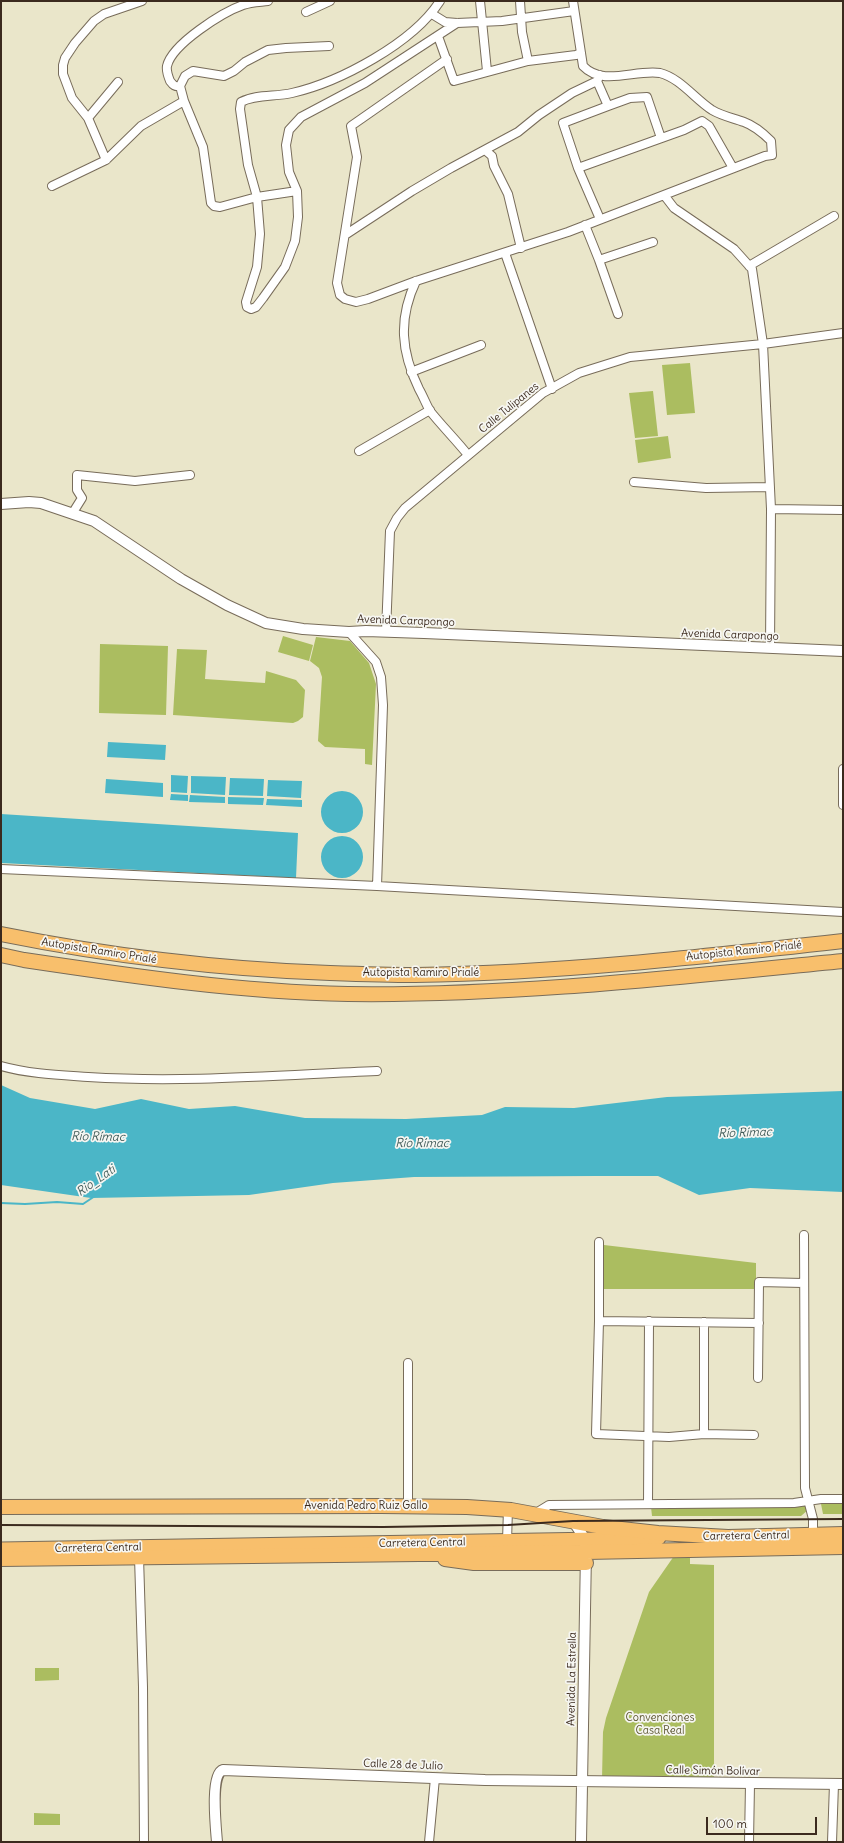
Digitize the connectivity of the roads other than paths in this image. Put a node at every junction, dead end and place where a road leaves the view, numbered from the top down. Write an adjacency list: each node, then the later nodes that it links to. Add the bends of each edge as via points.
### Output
1 (142, 1): 25 (street, via 104,14 94,21 84,30 65,58 62,69 72,98)
2 (268, 1): 22 (street, via 240,6 205,24 192,36 167,65 167,74 172,84)
3 (330, 1): 9 (street)
4 (440, 1): 10 (street)
5 (480, 1): 12 (street)
6 (520, 1): 11 (street)
7 (573, 1): 8 (street)
8 (574, 11): 11 (street); 16 (street)
9 (306, 12)
10 (432, 14): 13 (street, via 445,22); 34 (street, via 402,41 370,61 332,79 291,93 251,98 241,102 248,165)
11 (522, 18): 12 (street); 18 (street)
12 (482, 22): 13 (street); 19 (street)
13 (457, 23): 14 (street)
14 (436, 37): 17 (street); 32 (street, via 365,83 296,122 289,130 286,145 289,172)
15 (329, 46): 22 (street, via 268,50 224,76 190,72)
16 (581, 53): 18 (street); 20 (street, via 583,66)
17 (447, 59): 19 (street, via 454,81); 38 (street, via 351,126 357,157)
18 (528, 60): 19 (street)
19 (487, 71)
20 (599, 78): 24 (street); 27 (street, via 539,114 518,132); 30 (street, via 636,73 668,76 713,110 758,129 771,140 772,155)
21 (118, 82): 25 (street)
22 (180, 86): 23 (street)
23 (184, 100): 28 (street, via 141,126); 34 (street, via 203,147 212,205 220,208)
24 (608, 106): 26 (street, via 630,98 647,97); 29 (street, via 563,123)
25 (88, 118): 28 (street)
26 (661, 138): 29 (street); 30 (street, via 702,121 709,126)
27 (486, 151): 38 (street, via 450,168); 40 (street, via 492,156 508,194)
28 (106, 160): 31 (street)
29 (578, 168): 36 (street)
30 (733, 168): 33 (street)
31 (52, 186)
32 (297, 191): 34 (street); 34 (street, via 298,225 293,249 272,287 256,307 251,309 246,304 259,255)
33 (664, 195): 36 (street); 43 (street, via 674,208 734,249)
34 (257, 197)
35 (834, 216): 43 (street)
36 (600, 219): 37 (street)
37 (585, 225): 40 (street); 42 (street)
38 (345, 235): 44 (street, via 337,283 340,295 345,299 356,302 368,299)
39 (653, 242): 42 (street)
40 (521, 248): 41 (street)
41 (505, 253): 44 (street); 50 (street)
42 (599, 260): 45 (street)
43 (749, 266): 47 (street, via 755,284)
44 (416, 281): 49 (street, via 403,328 404,350)
45 (618, 314)
46 (843, 333): 47 (street, Calle Tulipanes)
47 (763, 344): 50 (street, Calle Tulipanes, via 630,357 579,373); 56 (street)
48 (481, 345): 49 (street)
49 (411, 372): 51 (street)
50 (552, 388): 53 (street, Calle Tulipanes)
51 (430, 410): 52 (street); 53 (street)
52 (359, 450)
53 (468, 455): 62 (street, Calle Tulipanes, via 405,508 390,531)
54 (190, 475): 60 (street, via 135,481 78,474 77,490 82,498)
55 (634, 482): 56 (street, via 706,488)
56 (770, 487): 58 (street)
57 (1, 504): 60 (street, Avenida Carapongo, via 41,503)
58 (771, 509): 59 (street); 63 (street)
59 (843, 510)
60 (72, 514): 61 (street, Avenida Carapongo, via 94,521 181,579 266,623)
61 (349, 632): 62 (street, Avenida Carapongo); 68 (street, via 376,662 381,677 383,705)
62 (386, 632): 63 (street, Avenida Carapongo)
63 (770, 648): 64 (street, Avenida Carapongo)
64 (843, 651)
65 (843, 769): 66 (street)
66 (843, 806)
67 (1, 869): 68 (street)
68 (377, 886): 69 (street)
69 (843, 912)
70 (1, 934): 71 (highway, Autopista Ramiro Prialé, via 56,945 206,965 273,971 413,975 593,966)
71 (843, 941)
72 (1, 955): 73 (highway, Autopista Ramiro Prialé, via 163,981 262,990 347,994 448,993 590,985)
73 (843, 961)
74 (1, 1066): 75 (street, via 25,1072 133,1080)
75 (377, 1071)
76 (804, 1235): 78 (street)
77 (599, 1242): 79 (street)
78 (803, 1283): 82 (street, via 759,1282); 89 (street, via 805,1488)
79 (599, 1321): 80 (street); 87 (street, via 596,1434)
80 (649, 1321): 81 (street); 87 (street)
81 (704, 1322): 82 (street); 85 (street)
82 (759, 1323): 84 (street)
83 (408, 1362): 91 (street)
84 (758, 1378)
85 (704, 1434): 86 (street); 87 (street)
86 (754, 1435)
87 (647, 1436): 90 (street)
88 (843, 1498): 89 (street)
89 (809, 1502): 90 (street); 99 (street, via 813,1519)
90 (648, 1504): 94 (street, via 549,1505)
91 (408, 1506): 92 (highway, Avenida Pedro Ruiz Gallo); 93 (highway, Avenida Pedro Ruiz Gallo)
92 (1, 1507)
93 (508, 1509): 94 (highway, Avenida Pedro Ruiz Gallo); 98 (street)
94 (536, 1513): 95 (highway, Avenida Pedro Ruiz Gallo)
95 (573, 1521): 97 (highway, Avenida Pedro Ruiz Gallo, via 633,1531); 102 (street)
96 (843, 1534): 99 (highway, Carretera Central)
97 (728, 1537): 99 (highway, Carretera Central); 102 (main road, Carretera Central)
98 (508, 1541): 101 (main road, Carretera Central); 102 (main road, Carretera Central)
99 (813, 1541): 100 (highway, Carretera Central); 102 (highway, Carretera Central)
100 (843, 1546)
101 (1, 1549)
102 (586, 1552): 103 (highway, Carretera Central); 106 (street, Avenida La Estrella)
103 (139, 1558): 104 (highway, Carretera Central); 109 (street)
104 (1, 1559)
105 (435, 1778): 106 (street, Calle 28 de Julio); 110 (street, Calle 28 de Julio, via 223,1770 216,1776 215,1787); 111 (street)
106 (582, 1782): 107 (street, Calle Simón Bolívar); 112 (street, Avenida La Estrella)
107 (750, 1784): 108 (street, Calle Simón Bolívar); 113 (street)
108 (838, 1784): 114 (street)
109 (144, 1842)
110 (217, 1842)
111 (428, 1842)
112 (581, 1842)
113 (749, 1842)
114 (832, 1842)

